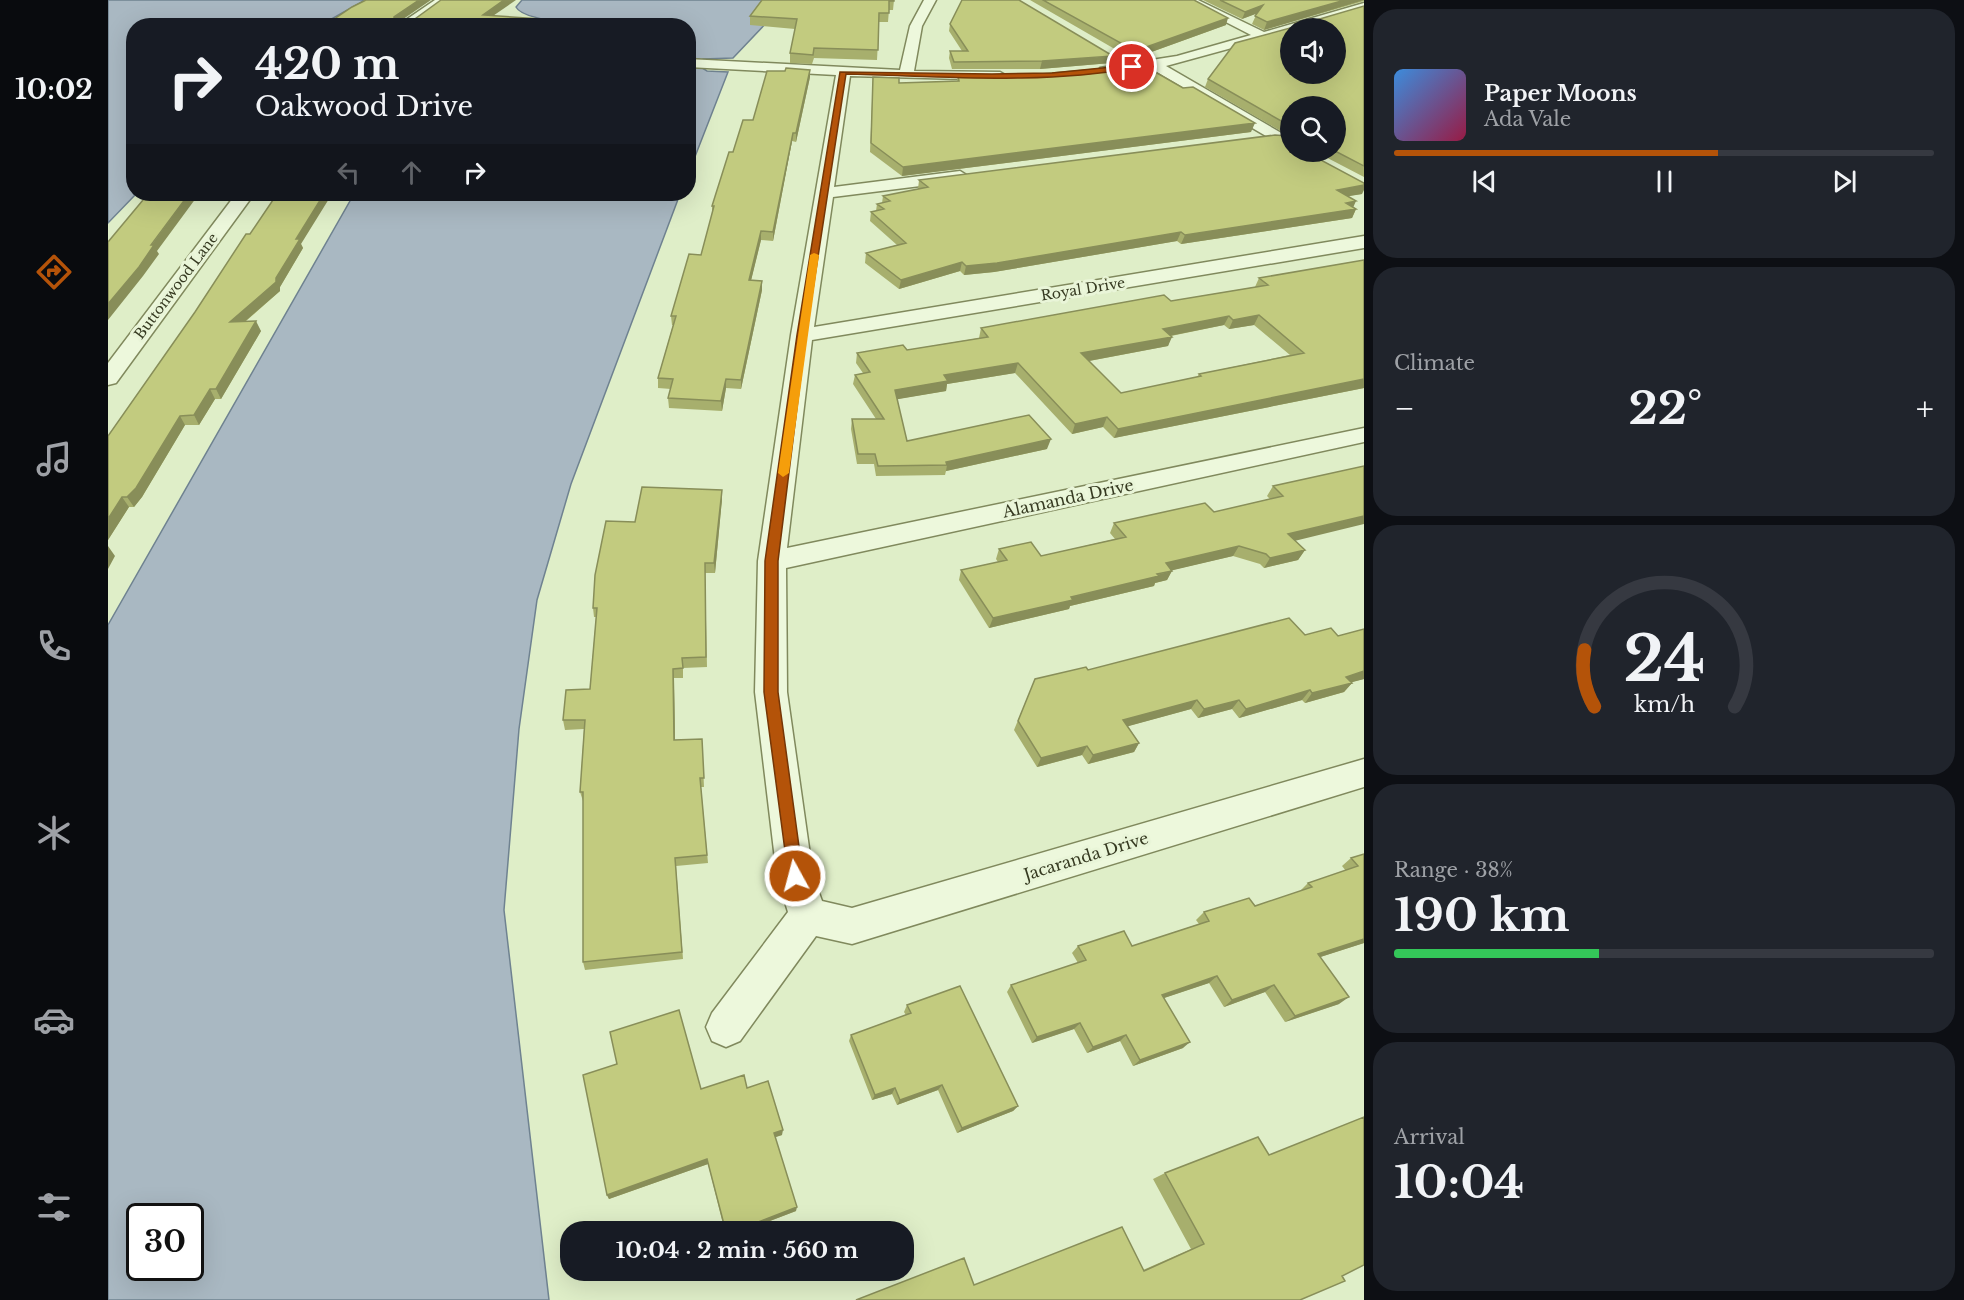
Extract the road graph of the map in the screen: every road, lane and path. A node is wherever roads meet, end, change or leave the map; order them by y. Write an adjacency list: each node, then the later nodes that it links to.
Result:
1 (443, 0): 5 (street)
2 (930, 0): 13 (street)
3 (1189, 0): 6 (street)
4 (1364, 7): 6 (street)
5 (415, 18)
6 (1263, 36): 9 (street)
7 (1113, 56): 10 (street)
8 (696, 64): 11 (street)
9 (1153, 64): 10 (street); 15 (street)
10 (1132, 67): 12 (street)
11 (843, 72): 13 (street); 19 (street)
12 (1092, 72)
13 (906, 75): 14 (street)
14 (1012, 76)
15 (1272, 136): 16 (street); 17 (street)
16 (1249, 139)
17 (1280, 140)
18 (978, 174): 19 (street)
19 (824, 193): 22 (street)
20 (240, 201): 23 (street, Buttonwood Lane)
21 (1364, 242): 22 (street, Royal Drive)
22 (801, 335): 25 (street)
23 (108, 378)
24 (1364, 435): 25 (street, Alamanda Drive)
25 (772, 561): 27 (street)
26 (1364, 773): 27 (street, Jacaranda Drive)
27 (808, 916): 28 (street)
28 (726, 1027)

